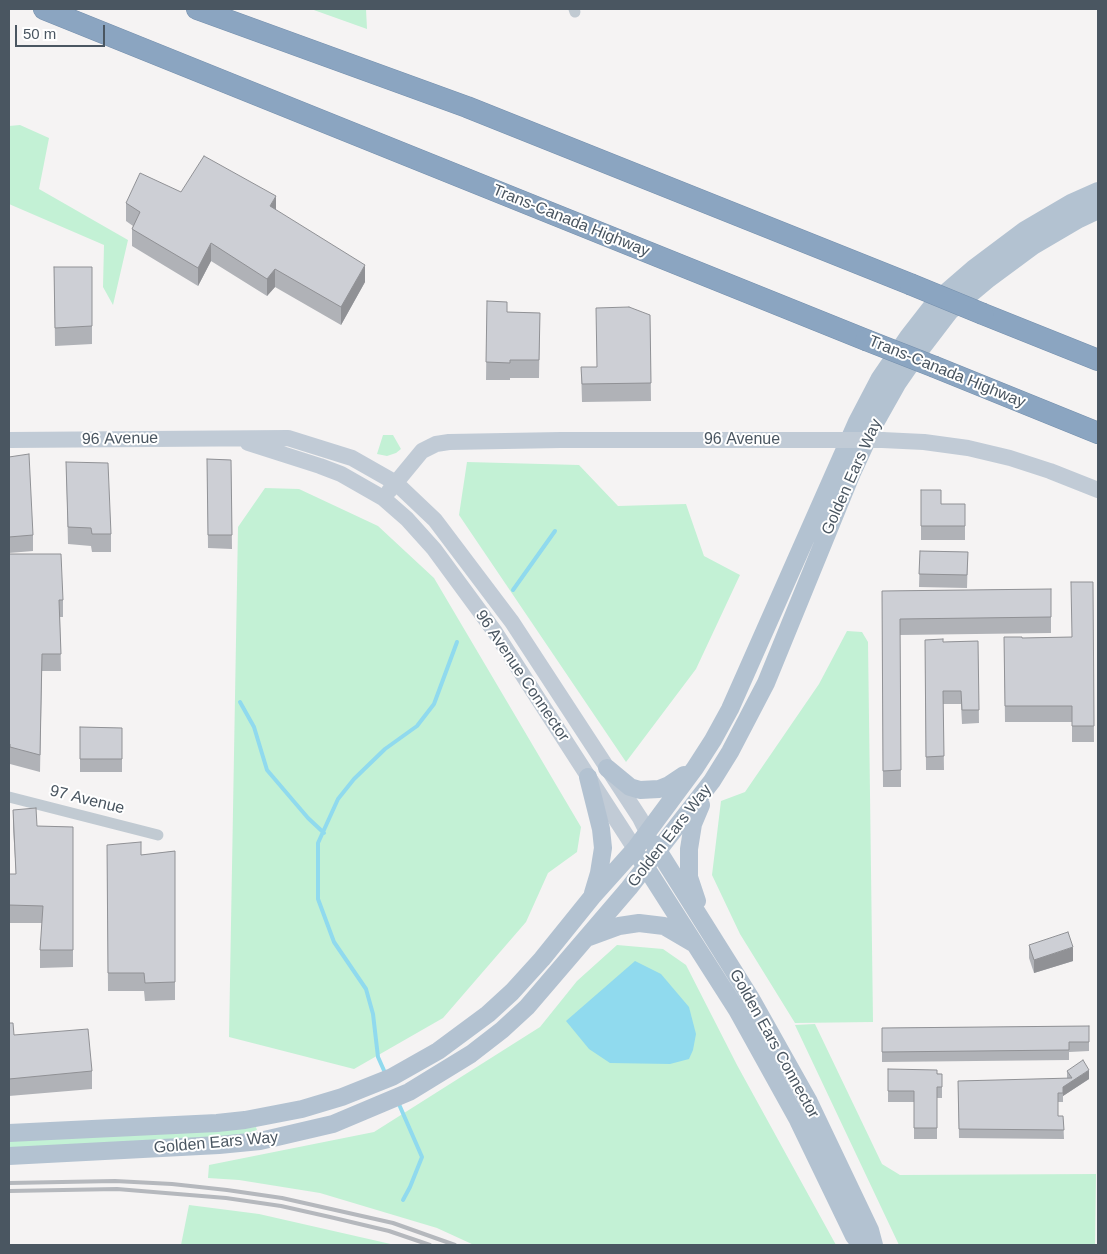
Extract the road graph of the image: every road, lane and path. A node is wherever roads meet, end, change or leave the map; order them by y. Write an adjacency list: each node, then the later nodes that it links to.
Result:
1 (44, 9): 6 (highway, Trans-Canada Highway, bridge)
2 (197, 9): 5 (highway, bridge)
3 (1098, 191): 13 (main road, Golden Ears Way)
4 (1098, 210): 15 (main road, Golden Ears Way)
5 (1098, 360)
6 (1098, 433)
7 (231, 438): 8 (main road, 96 Avenue); 9 (main road, 96 Avenue); 11 (main road, 96 Avenue)
8 (9, 440)
9 (396, 483): 10 (main road, 96 Avenue, bridge); 11 (main road, 96 Avenue); 12 (main road, 96 Avenue Connector)
10 (1098, 490)
11 (383, 498): 14 (main road, 96 Avenue Connector)
12 (607, 768): 13 (main road); 17 (main road, 96 Avenue Connector)
13 (695, 768): 17 (main road, Golden Ears Way)
14 (588, 777): 19 (main road, 96 Avenue Connector); 22 (main road)
15 (712, 781): 20 (main road, Golden Ears Way); 23 (main road)
16 (9, 797): 18 (street, 97 Avenue)
17 (647, 832): 19 (main road, Golden Ears Way); 20 (main road, 96 Avenue Connector)
18 (158, 835)
19 (634, 850): 21 (main road, 96 Avenue Connector); 22 (main road, Golden Ears Way)
20 (658, 852): 21 (main road, Golden Ears Way); 23 (main road, Golden Ears Connector)
21 (646, 867): 24 (main road, Golden Ears Way); 25 (main road, Golden Ears Connector)
22 (592, 897): 26 (main road, Golden Ears Way)
23 (707, 930): 29 (main road, Golden Ears Connector)
24 (588, 937): 25 (main road); 27 (main road, Golden Ears Way)
25 (696, 945): 28 (main road, Golden Ears Connector)
26 (9, 1133)
27 (9, 1156)
28 (861, 1245)
29 (874, 1245)

